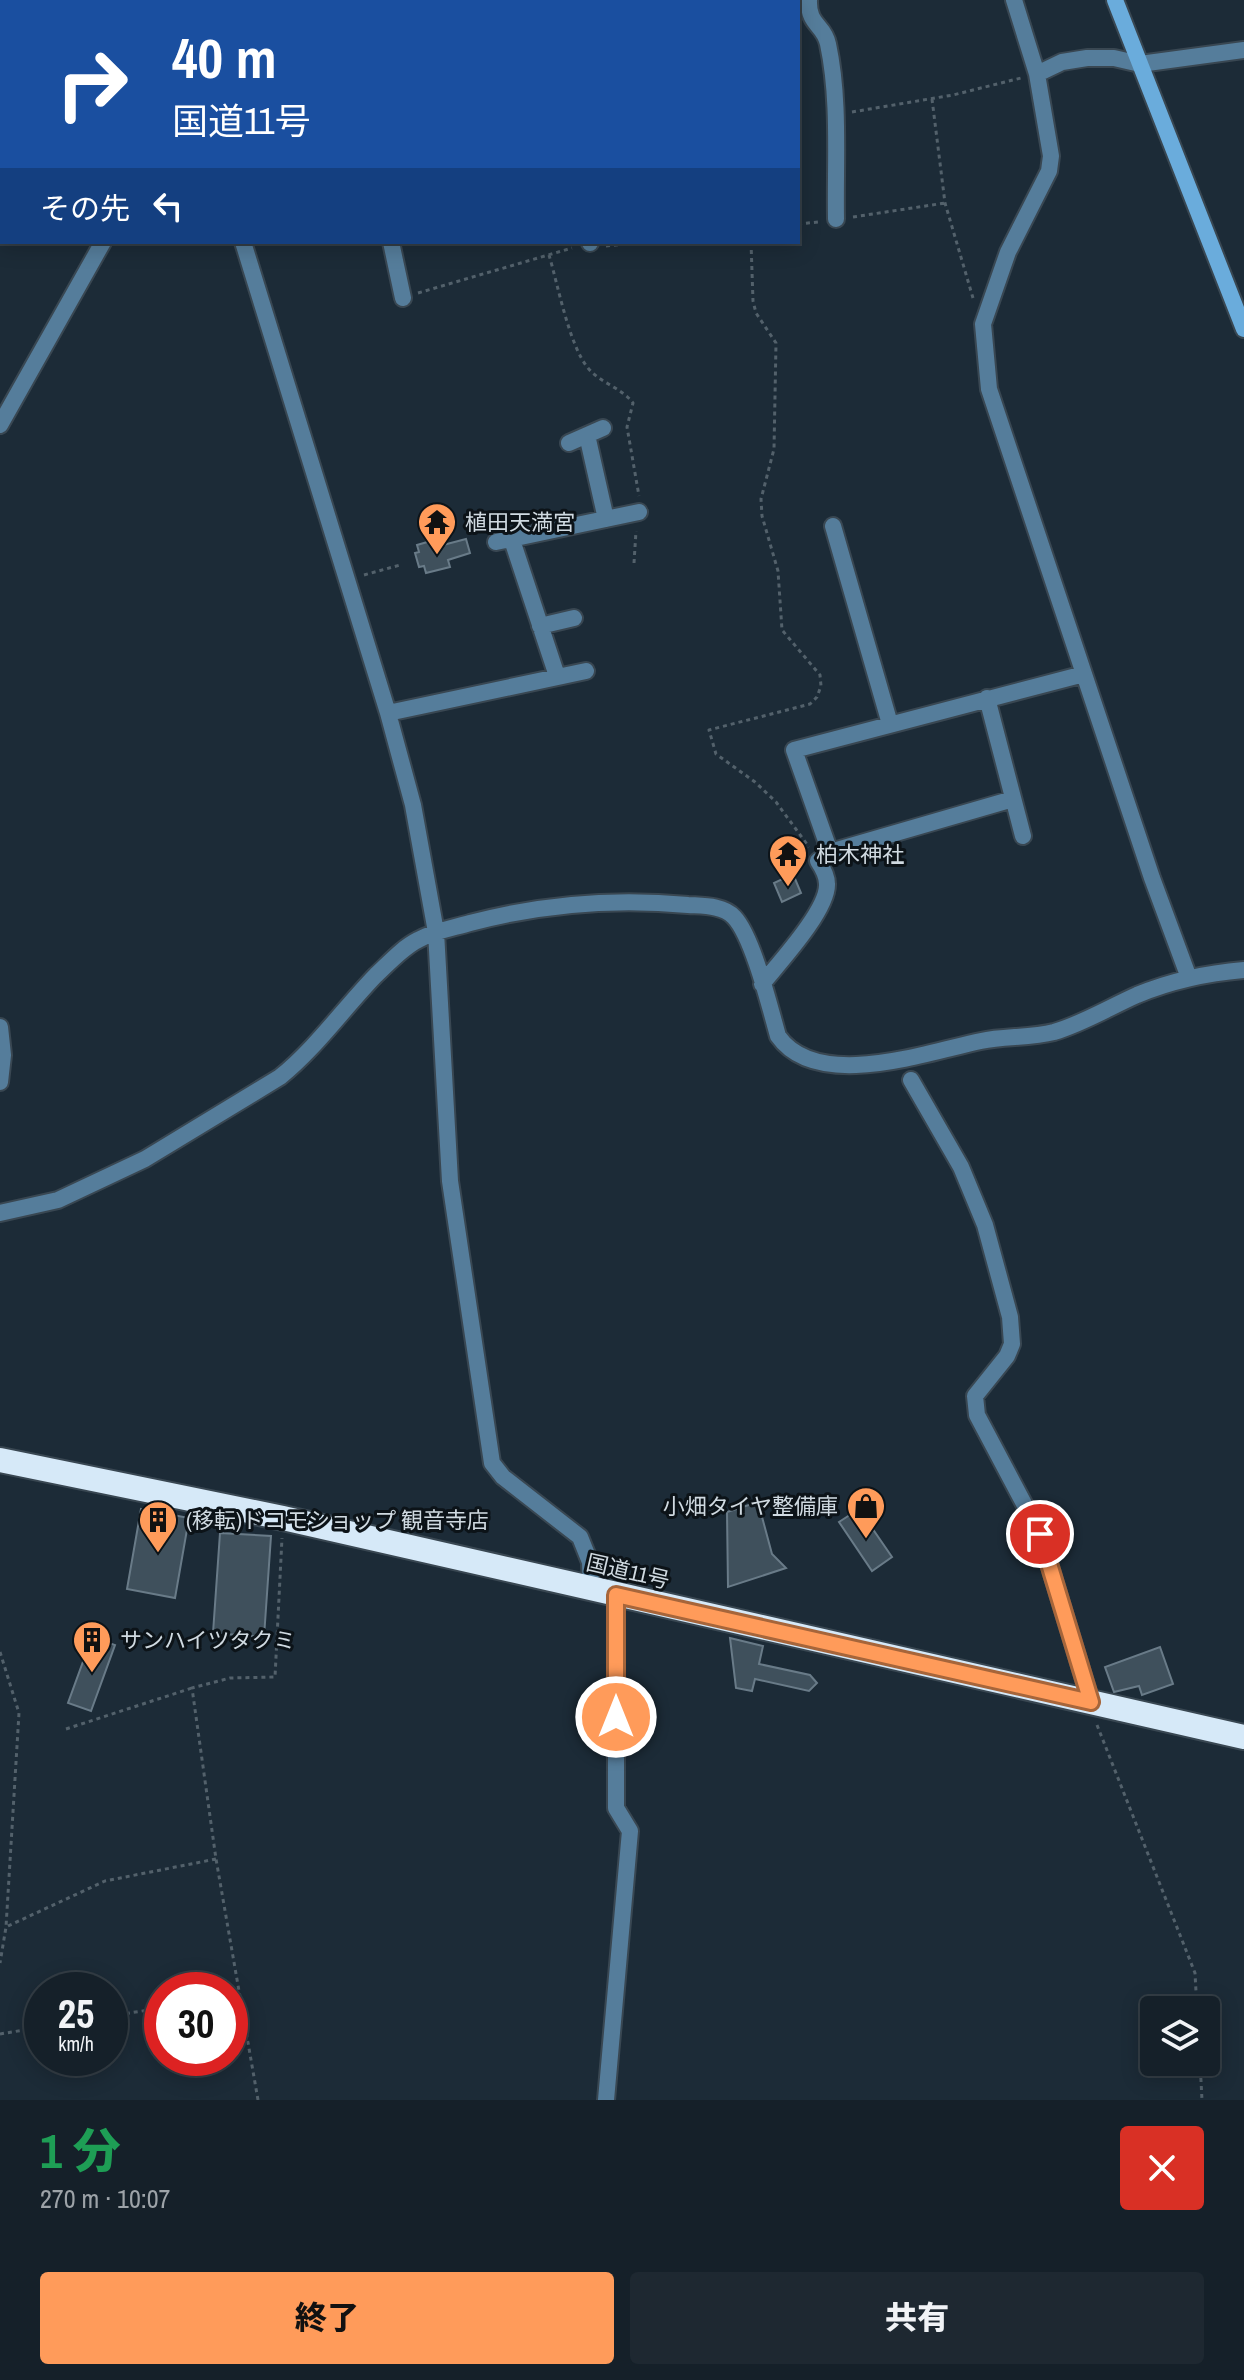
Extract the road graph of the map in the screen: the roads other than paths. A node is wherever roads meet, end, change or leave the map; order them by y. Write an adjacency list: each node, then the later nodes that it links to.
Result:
1 (809, 0): 7 (street)
2 (1014, 0): 6 (street)
3 (1115, 0): 5 (street)
4 (1244, 50): 5 (street)
5 (1140, 64): 6 (street); 12 (street)
6 (1037, 74): 23 (street)
7 (836, 219)
8 (102, 244): 13 (street)
9 (244, 244): 26 (street)
10 (391, 244): 11 (street)
11 (403, 298)
12 (1244, 329)
13 (0, 425)
14 (603, 428): 15 (street)
15 (587, 435): 16 (street); 18 (street)
16 (569, 443)
17 (639, 512): 18 (street)
18 (606, 519): 21 (street)
19 (833, 526): 27 (street)
20 (574, 618): 21 (street)
21 (540, 626): 24 (street)
22 (586, 671): 24 (street)
23 (1084, 674): 25 (street); 33 (street)
24 (557, 676): 26 (street)
25 (987, 698): 27 (street); 28 (street)
26 (388, 713): 31 (street)
27 (890, 724): 30 (street)
28 (1013, 799): 29 (street); 30 (street)
29 (1023, 836)
30 (824, 856): 34 (street)
31 (436, 932): 34 (street); 38 (street); 40 (street)
32 (1244, 970): 33 (street)
33 (1189, 978): 34 (street)
34 (762, 984)
35 (0, 1027): 37 (street)
36 (911, 1080): 42 (street)
37 (0, 1082)
38 (0, 1213)
39 (0, 1460): 40 (highway, 国道11号)
40 (591, 1589): 41 (highway, 国道11号)
41 (616, 1595): 42 (highway, 国道11号); 44 (street)
42 (1091, 1702): 43 (highway, 国道11号)
43 (1244, 1737)
44 (606, 2100)

